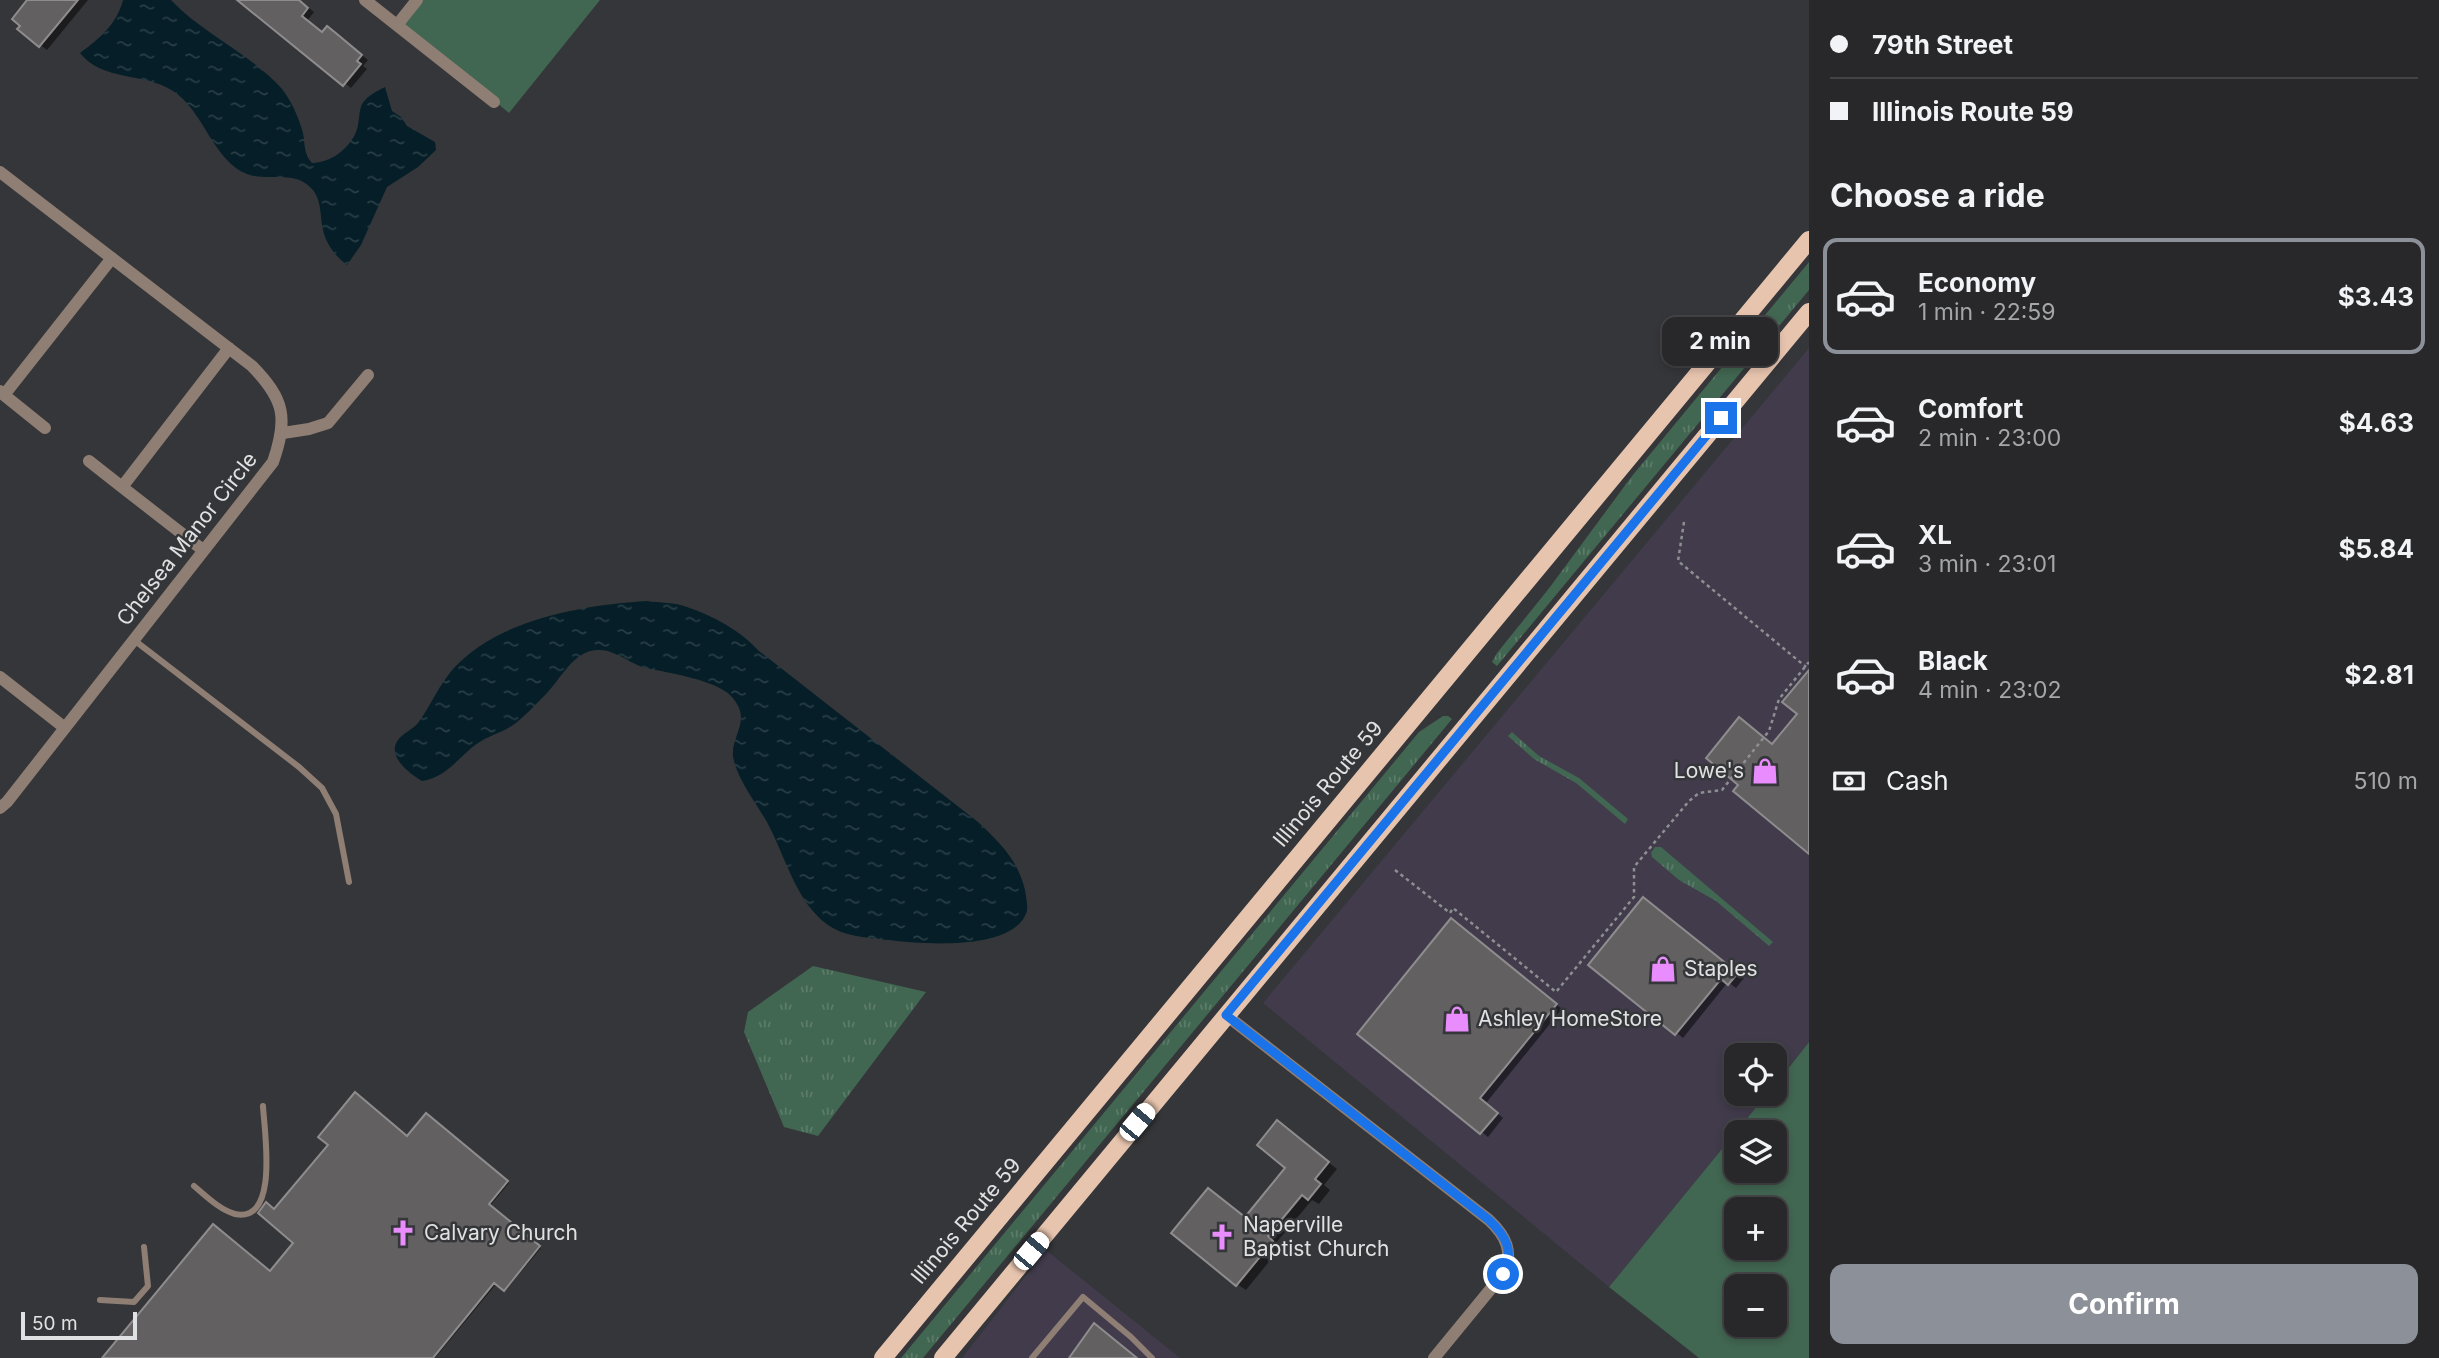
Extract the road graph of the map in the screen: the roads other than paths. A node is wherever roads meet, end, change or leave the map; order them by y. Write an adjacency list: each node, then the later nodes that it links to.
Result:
1 (365, 0): 3 (street)
2 (417, 0): 3 (street)
3 (397, 25): 4 (street)
4 (494, 102)
5 (0, 172): 7 (street)
6 (1809, 240): 27 (main road, Illinois Route 59)
7 (112, 258): 9 (street); 11 (street)
8 (1809, 312): 22 (main road)
9 (229, 348): 13 (street); 15 (street)
10 (368, 375): 13 (street)
11 (2, 393): 12 (street)
12 (45, 428)
13 (283, 433): 16 (street, Chelsea Manor Circle)
14 (89, 461): 15 (street)
15 (122, 486): 16 (street)
16 (203, 550): 17 (street, Chelsea Manor Circle)
17 (134, 639): 19 (street, Chelsea Manor Circle); 21 (lane)
18 (0, 677): 19 (street)
19 (65, 728): 20 (street, Chelsea Manor Circle)
20 (0, 808)
21 (349, 882)
22 (1226, 1015): 28 (main road); 31 (street)
23 (263, 1106): 24 (lane)
24 (194, 1186)
25 (144, 1247): 26 (lane)
26 (100, 1300)
27 (883, 1358)
28 (943, 1358)
29 (1032, 1358): 30 (lane)
30 (1152, 1358)
31 (1434, 1358)

